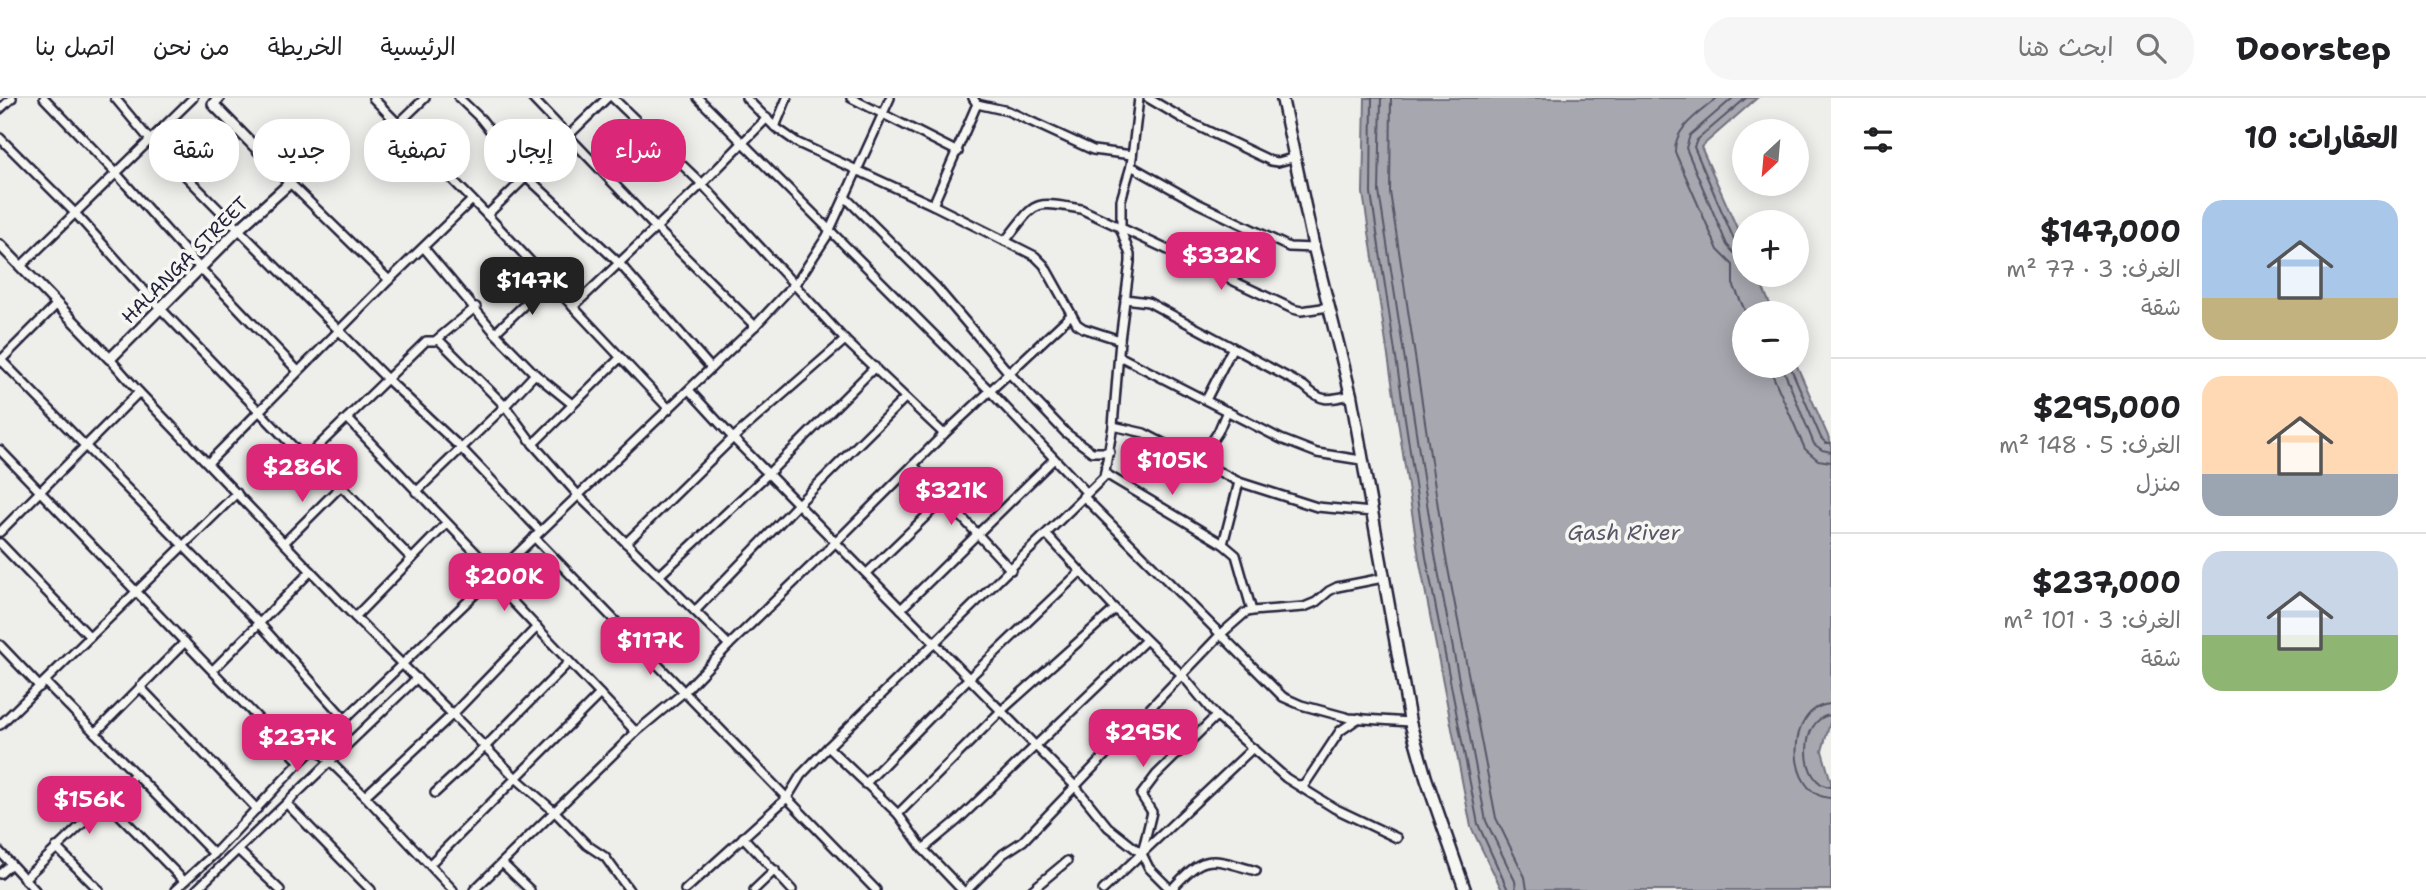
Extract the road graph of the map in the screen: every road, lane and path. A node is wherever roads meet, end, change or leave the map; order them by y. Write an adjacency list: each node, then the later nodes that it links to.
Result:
1 (12, 98): 21 (street)
2 (44, 98): 41 (street)
3 (115, 98): 32 (street)
4 (193, 98): 24 (street)
5 (373, 98): 25 (street)
6 (425, 98): 26 (street)
7 (459, 98): 28 (street)
8 (532, 98): 27 (street)
9 (607, 98): 29 (street)
10 (613, 98): 47 (street)
11 (698, 98): 34 (street)
12 (746, 98): 23 (street)
13 (787, 98): 30 (street)
14 (852, 98): 22 (street)
15 (890, 98): 22 (street)
16 (1139, 98): 37 (street)
17 (1147, 98): 38 (street)
18 (1282, 98): 38 (main road)
19 (213, 100): 46 (street)
20 (975, 101): 36 (street); 37 (street)
21 (0, 109)
22 (882, 113): 36 (street); 40 (street)
23 (767, 118): 30 (street); 34 (street)
24 (172, 119)
25 (395, 119)
26 (403, 119)
27 (552, 119)
28 (484, 124)
29 (577, 127)
30 (775, 127): 40 (street)
31 (0, 138): 51 (street)
32 (149, 139)
33 (149, 141): 41 (street)
34 (744, 143): 47 (street); 55 (street)
35 (577, 145): 53 (street)
36 (958, 152): 50 (street)
37 (1132, 155): 39 (street)
38 (1296, 157): 60 (main road)
39 (1131, 166): 56 (street); 60 (street)
40 (855, 171): 48 (street); 50 (street)
41 (116, 173): 51 (street); 63 (street)
42 (192, 182): 54 (street)
43 (455, 182): 49 (street)
44 (522, 182): 52 (street)
45 (532, 182): 61 (street)
46 (290, 183): 54 (street, HALANGA STREET); 64 (street)
47 (702, 184): 53 (street); 66 (street)
48 (845, 197): 55 (street); 88 (street)
49 (472, 200): 52 (street); 59 (street)
50 (933, 205): 57 (street)
51 (75, 214): 62 (street); 72 (street)
52 (487, 215): 65 (street)
53 (656, 228): 61 (street); 74 (street)
54 (239, 229): 63 (street, HALANGA STREET); 75 (street)
55 (830, 230): 66 (street); 92 (street)
56 (1121, 230): 57 (street); 67 (street); 71 (street)
57 (1005, 241): 73 (street)
58 (0, 245): 62 (street)
59 (424, 248): 64 (street); 69 (street)
60 (1314, 248): 71 (main road)
61 (620, 264): 70 (street); 86 (street)
62 (21, 267): 68 (street)
63 (200, 268): 72 (street, HALANGA STREET); 87 (street)
64 (389, 280): 75 (street)
65 (548, 281): 70 (street); 76 (street)
66 (794, 285): 74 (street); 78 (street)
67 (1125, 299): 79 (street); 80 (street)
68 (57, 304): 83 (street); 84 (street)
69 (476, 307): 76 (street); 77 (street)
70 (573, 307): 82 (street)
71 (1329, 307): 94 (main road)
72 (160, 308): 83 (street, HALANGA STREET); 100 (street)
73 (1071, 316): 79 (street); 88 (street)
74 (755, 326): 86 (street)
75 (339, 330): 87 (street); 90 (street)
76 (495, 333): 89 (street)
77 (438, 339): 90 (street); 98 (street)
78 (845, 340): 85 (street); 105 (street)
79 (1120, 340): 81 (street)
80 (1233, 346): 94 (street); 96 (street)
81 (1119, 356): 96 (street); 103 (street)
82 (620, 358): 97 (street); 99 (street)
83 (110, 359): 93 (street)
84 (0, 360): 107 (street)
85 (875, 367): 95 (street); 117 (street)
86 (711, 368): 91 (street)
87 (298, 371): 100 (street)
88 (1009, 373): 92 (street); 110 (street)
89 (535, 374): 97 (street); 98 (street)
90 (387, 379): 102 (street); 108 (street)
91 (689, 390): 99 (street); 105 (street)
92 (990, 391): 104 (street); 112 (street)
93 (139, 392): 107 (street); 115 (street)
94 (1351, 395): 113 (main road)
95 (905, 398): 104 (street); 127 (street)
96 (1206, 400): 101 (street)
97 (572, 404): 106 (street)
98 (505, 406): 106 (street); 108 (street)
99 (669, 409): 124 (street)
100 (259, 411): 111 (street); 115 (street)
101 (1227, 411): 113 (street); 114 (street)
102 (348, 418): 111 (street); 122 (street)
103 (1113, 426): 110 (street); 114 (street)
104 (944, 434): 116 (street)
105 (733, 438): 117 (street); 134 (street)
106 (533, 444): 124 (street)
107 (86, 447): 121 (street); 139 (street)
108 (461, 448): 122 (street); 132 (street)
109 (0, 450): 121 (street)
110 (1110, 452): 118 (street)
111 (305, 458): 120 (street)
112 (1054, 459): 125 (street); 131 (street)
113 (1361, 460): 128 (main road)
114 (1198, 462): 119 (street)
115 (208, 463): 123 (street)
116 (913, 465): 126 (street); 135 (street)
117 (769, 473): 127 (street); 145 (street)
118 (1106, 474): 125 (street); 138 (street)
119 (1239, 482): 128 (street); 138 (street)
120 (341, 486): 137 (street); 140 (street)
121 (41, 492): 130 (street); 148 (street)
122 (416, 492): 129 (street)
123 (237, 493): 137 (street); 139 (street)
124 (578, 495): 132 (street); 134 (street)
125 (1085, 495): 133 (street); 156 (street)
126 (944, 499): 131 (street); 144 (street)
127 (799, 503): 135 (street); 151 (street)
128 (1372, 512): 147 (main road)
129 (446, 524): 140 (street); 146 (street)
130 (0, 532)
131 (977, 533): 142 (street); 149 (street)
132 (537, 534): 146 (street); 171 (street)
133 (1046, 534): 142 (street); 143 (street)
134 (626, 542): 145 (street)
135 (836, 542): 144 (street); 162 (street)
136 (0, 543): 157 (street)
137 (284, 543): 141 (street)
138 (1223, 544): 152 (street)
139 (183, 546): 148 (street); 154 (street)
140 (412, 559): 153 (street)
141 (312, 570): 153 (street); 154 (street)
142 (1011, 570): 160 (street)
143 (1080, 572): 150 (street); 168 (street)
144 (867, 573): 149 (street)
145 (660, 575): 151 (street)
146 (495, 578): 155 (street); 164 (street)
147 (1383, 578): 152 (street); 178 (main road)
148 (137, 591): 157 (street); 159 (street)
149 (901, 608): 160 (street)
150 (1115, 610): 158 (street); 173 (street)
151 (695, 611): 162 (street)
152 (1252, 611): 156 (street)
153 (355, 617): 164 (street)
154 (259, 622): 165 (street); 177 (street)
155 (537, 627): 163 (street); 174 (street)
156 (1221, 634): 166 (street); 176 (street)
157 (90, 637): 169 (street)
158 (1145, 641): 166 (street); 184 (street)
159 (185, 642): 165 (street); 170 (street)
160 (934, 643): 168 (street); 183 (street)
161 (0, 645): 169 (street)
162 (729, 645): 171 (street)
163 (569, 662): 172 (street); 182 (street)
164 (402, 664): 167 (street); 177 (street)
165 (213, 670): 188 (street)
166 (1182, 676): 175 (street); 193 (street)
167 (417, 678): 174 (street); 187 (street)
168 (970, 678): 173 (street); 191 (street)
169 (42, 685): 179 (street); 181 (street)
170 (140, 687): 181 (street); 199 (street)
171 (684, 692): 180 (street); 196 (street)
172 (600, 694): 180 (street); 190 (street)
173 (1001, 711): 184 (street); 201 (street)
174 (454, 713): 182 (street); 195 (street)
175 (1216, 716): 186 (street); 209 (street)
176 (1359, 717): 178 (street); 192 (street)
177 (345, 719): 185 (street)
178 (1410, 722): 237 (main road)
179 (0, 725)
180 (636, 732): 200 (street)
181 (95, 733): 189 (street)
182 (485, 747): 190 (street); 194 (street)
183 (828, 747): 191 (street); 196 (street)
184 (1035, 747): 193 (street); 205 (street)
185 (316, 748): 187 (street); 188 (street)
186 (1253, 748): 192 (street); 209 (street)
187 (331, 761): 195 (street); 198 (street)
188 (300, 762): 199 (street)
189 (135, 774): 197 (street); 208 (street)
190 (517, 779): 200 (street); 213 (street)
191 (865, 784): 201 (street)
192 (1299, 785): 203 (street)
193 (1075, 786): 209 (street); 233 (street)
194 (435, 793)
195 (365, 796): 213 (street)
196 (787, 798): 202 (street); 232 (street)
197 (106, 801): 204 (street); 218 (street)
198 (287, 804): 206 (street); 224 (street)
199 (257, 809): 208 (street)
200 (555, 812): 212 (street); 228 (street)
201 (898, 814): 205 (street)
202 (743, 837): 214 (street); 229 (street)
203 (1397, 838)
204 (56, 848): 217 (street); 220 (street)
205 (923, 849): 233 (street)
206 (238, 850): 222 (street); 223 (street)
207 (0, 852): 211 (street)
208 (214, 854): 218 (street)
209 (1142, 854): 235 (street); 236 (street)
210 (1067, 861): 234 (street)
211 (11, 863): 216 (street); 217 (street)
212 (502, 863): 226 (street); 227 (street)
213 (430, 864): 225 (street)
214 (775, 870): 230 (street); 231 (street)
215 (1256, 871): 236 (street)
216 (0, 874)
217 (24, 879): 219 (street)
218 (184, 881): 221 (street)
219 (35, 890)
220 (99, 890)
221 (175, 890)
222 (196, 890)
223 (280, 890)
224 (371, 890)
225 (453, 890)
226 (474, 890)
227 (530, 890)
228 (629, 890)
229 (685, 890)
230 (754, 890)
231 (792, 890)
232 (876, 890)
233 (965, 890)
234 (1032, 890)
235 (1103, 890)
236 (1171, 890)
237 (1465, 890)

